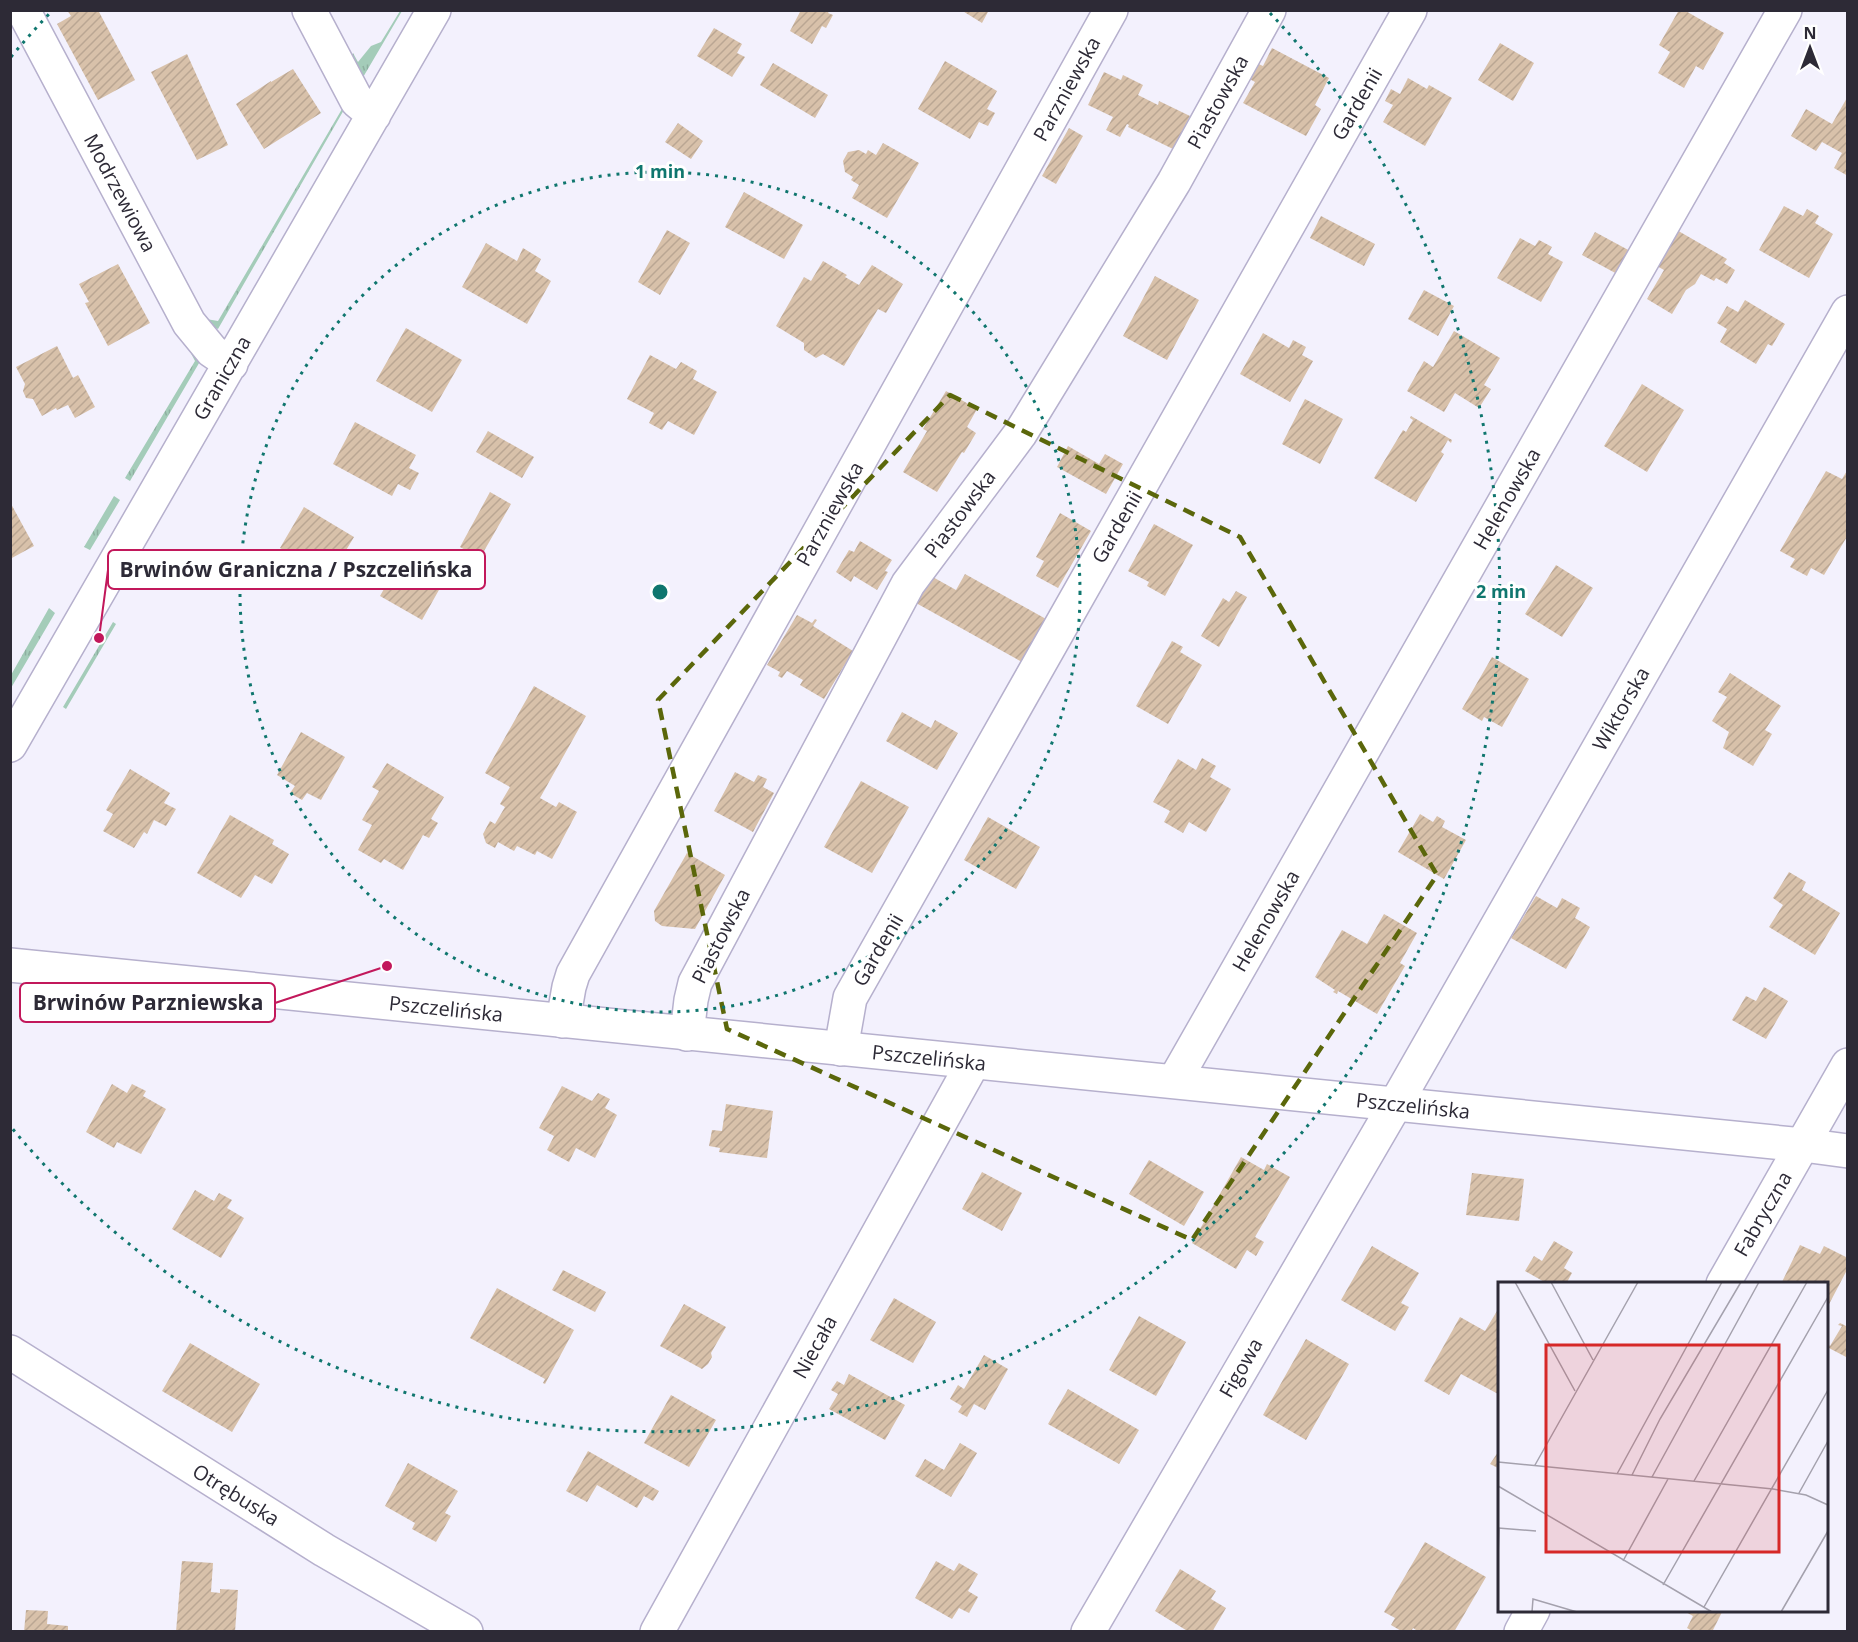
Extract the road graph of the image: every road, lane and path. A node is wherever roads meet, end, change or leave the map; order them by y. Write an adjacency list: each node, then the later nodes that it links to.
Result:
1 (23, 10): 10 (street, Modrzewiowa)
2 (309, 10): 8 (street)
3 (434, 10): 8 (street, Graniczna)
4 (1111, 10): 13 (street, Parzniewska)
5 (1269, 10): 14 (street, Piastowska)
6 (1410, 10): 15 (street, Gardenii)
7 (1785, 10): 18 (street, Helenowska)
8 (374, 115): 10 (street, Graniczna)
9 (1848, 312): 19 (street, Wiktorska)
10 (231, 364): 11 (street, Graniczna)
11 (10, 745)
12 (10, 965): 13 (street, Pszczelińska)
13 (563, 1021): 14 (street, Pszczelińska)
14 (687, 1034): 15 (street, Pszczelińska)
15 (841, 1049): 16 (street, Pszczelińska)
16 (973, 1063): 18 (street, Pszczelińska); 26 (street, Niecała)
17 (1848, 1065): 20 (street, Fabryczna)
18 (1175, 1080): 19 (street, Pszczelińska)
19 (1395, 1105): 20 (street, Pszczelińska); 27 (street, Figowa)
20 (1803, 1145): 21 (street, Pszczelińska); 22 (street, Fabryczna)
21 (1848, 1151)
22 (1724, 1282)
23 (10, 1352): 25 (street, Otrębuska)
24 (1532, 1612): 28 (street)
25 (466, 1632)
26 (657, 1632)
27 (1088, 1632)
28 (1521, 1632)

